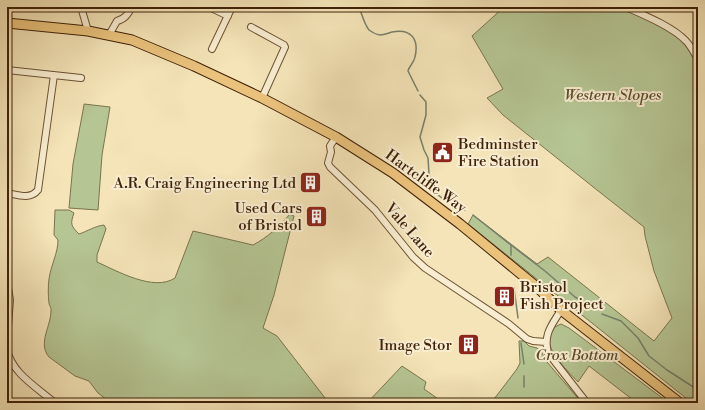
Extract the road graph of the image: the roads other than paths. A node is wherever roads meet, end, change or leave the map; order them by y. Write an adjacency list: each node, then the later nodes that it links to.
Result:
1 (81, 7): 10 (street)
2 (132, 7): 8 (street)
3 (209, 7): 6 (street)
4 (232, 7): 6 (street)
5 (626, 7): 14 (street)
6 (228, 16): 13 (street)
7 (7, 23): 10 (highway, Hartcliffe Way)
8 (115, 24): 11 (street); 12 (street)
9 (251, 27): 18 (street)
10 (88, 31): 11 (highway, Hartcliffe Way)
11 (108, 35): 12 (highway, Hartcliffe Way)
12 (120, 37): 18 (highway, Hartcliffe Way)
13 (212, 49)
14 (698, 59)
15 (7, 70): 16 (street)
16 (54, 75): 17 (street); 20 (street)
17 (81, 78)
18 (262, 98): 19 (highway, Hartcliffe Way)
19 (336, 137): 22 (highway, Hartcliffe Way); 24 (street, Vale Lane)
20 (7, 193)
21 (7, 282): 23 (street)
22 (561, 310): 24 (street); 28 (highway, Hartcliffe Way)
23 (7, 338)
24 (546, 342): 27 (street)
25 (7, 349): 26 (street)
26 (55, 403)
27 (587, 403)
28 (680, 403)

